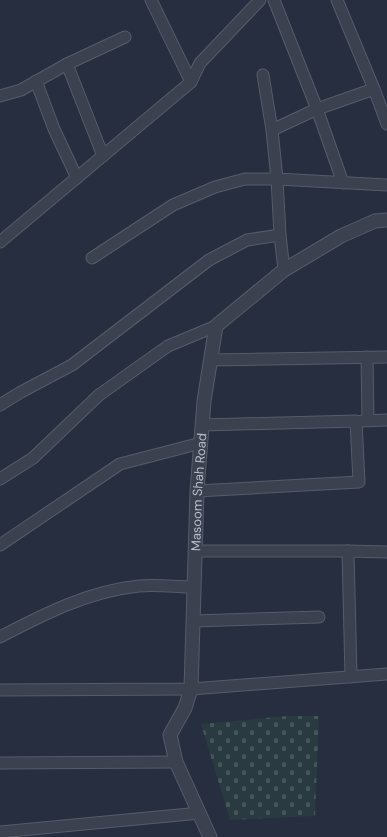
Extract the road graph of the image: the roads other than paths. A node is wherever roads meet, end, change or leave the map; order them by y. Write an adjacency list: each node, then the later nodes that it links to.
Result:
1 (152, 0): 9 (street)
2 (260, 0): 9 (street)
3 (274, 0): 12 (street)
4 (337, 0): 10 (street)
5 (124, 37): 6 (street)
6 (67, 64): 8 (street); 15 (street)
7 (264, 75): 14 (street)
8 (36, 82): 11 (street); 16 (street)
9 (191, 82): 15 (street)
10 (374, 89): 12 (street); 13 (street)
11 (0, 96)
12 (317, 109): 14 (street); 18 (street)
13 (387, 124)
14 (272, 130): 17 (street)
15 (103, 156): 16 (street)
16 (77, 178): 22 (street)
17 (277, 179): 18 (street); 21 (street); 23 (street)
18 (343, 183): 19 (street)
19 (387, 185)
20 (381, 221): 24 (street)
21 (280, 235): 24 (street); 29 (street)
22 (0, 242)
23 (92, 258)
24 (284, 270): 25 (street)
25 (216, 326): 28 (street, Masoom Shah Road); 35 (street)
26 (367, 357): 27 (street); 28 (street); 30 (street)
27 (387, 357)
28 (211, 360): 33 (street, Masoom Shah Road)
29 (0, 405)
30 (368, 420): 31 (street); 32 (street)
31 (387, 420)
32 (356, 421): 33 (street); 36 (street)
33 (202, 425): 34 (street, Masoom Shah Road)
34 (201, 443): 36 (street, Masoom Shah Road); 37 (street)
35 (0, 479)
36 (197, 490): 39 (street, Masoom Shah Road)
37 (0, 545)
38 (348, 551): 39 (street); 40 (street); 46 (street)
39 (195, 552): 41 (street, Masoom Shah Road)
40 (387, 552)
41 (194, 587): 43 (street, Masoom Shah Road); 44 (street)
42 (319, 617): 43 (street)
43 (193, 621): 47 (street, Masoom Shah Road)
44 (0, 637)
45 (387, 674): 46 (street)
46 (351, 677): 47 (street)
47 (192, 689): 48 (street); 49 (street, Masoom Shah Road)
48 (0, 690)
49 (176, 762): 50 (street); 51 (street, Masoom Shah Road)
50 (0, 763)
51 (200, 813): 52 (street); 53 (street, Masoom Shah Road)
52 (0, 832)
53 (210, 837)

